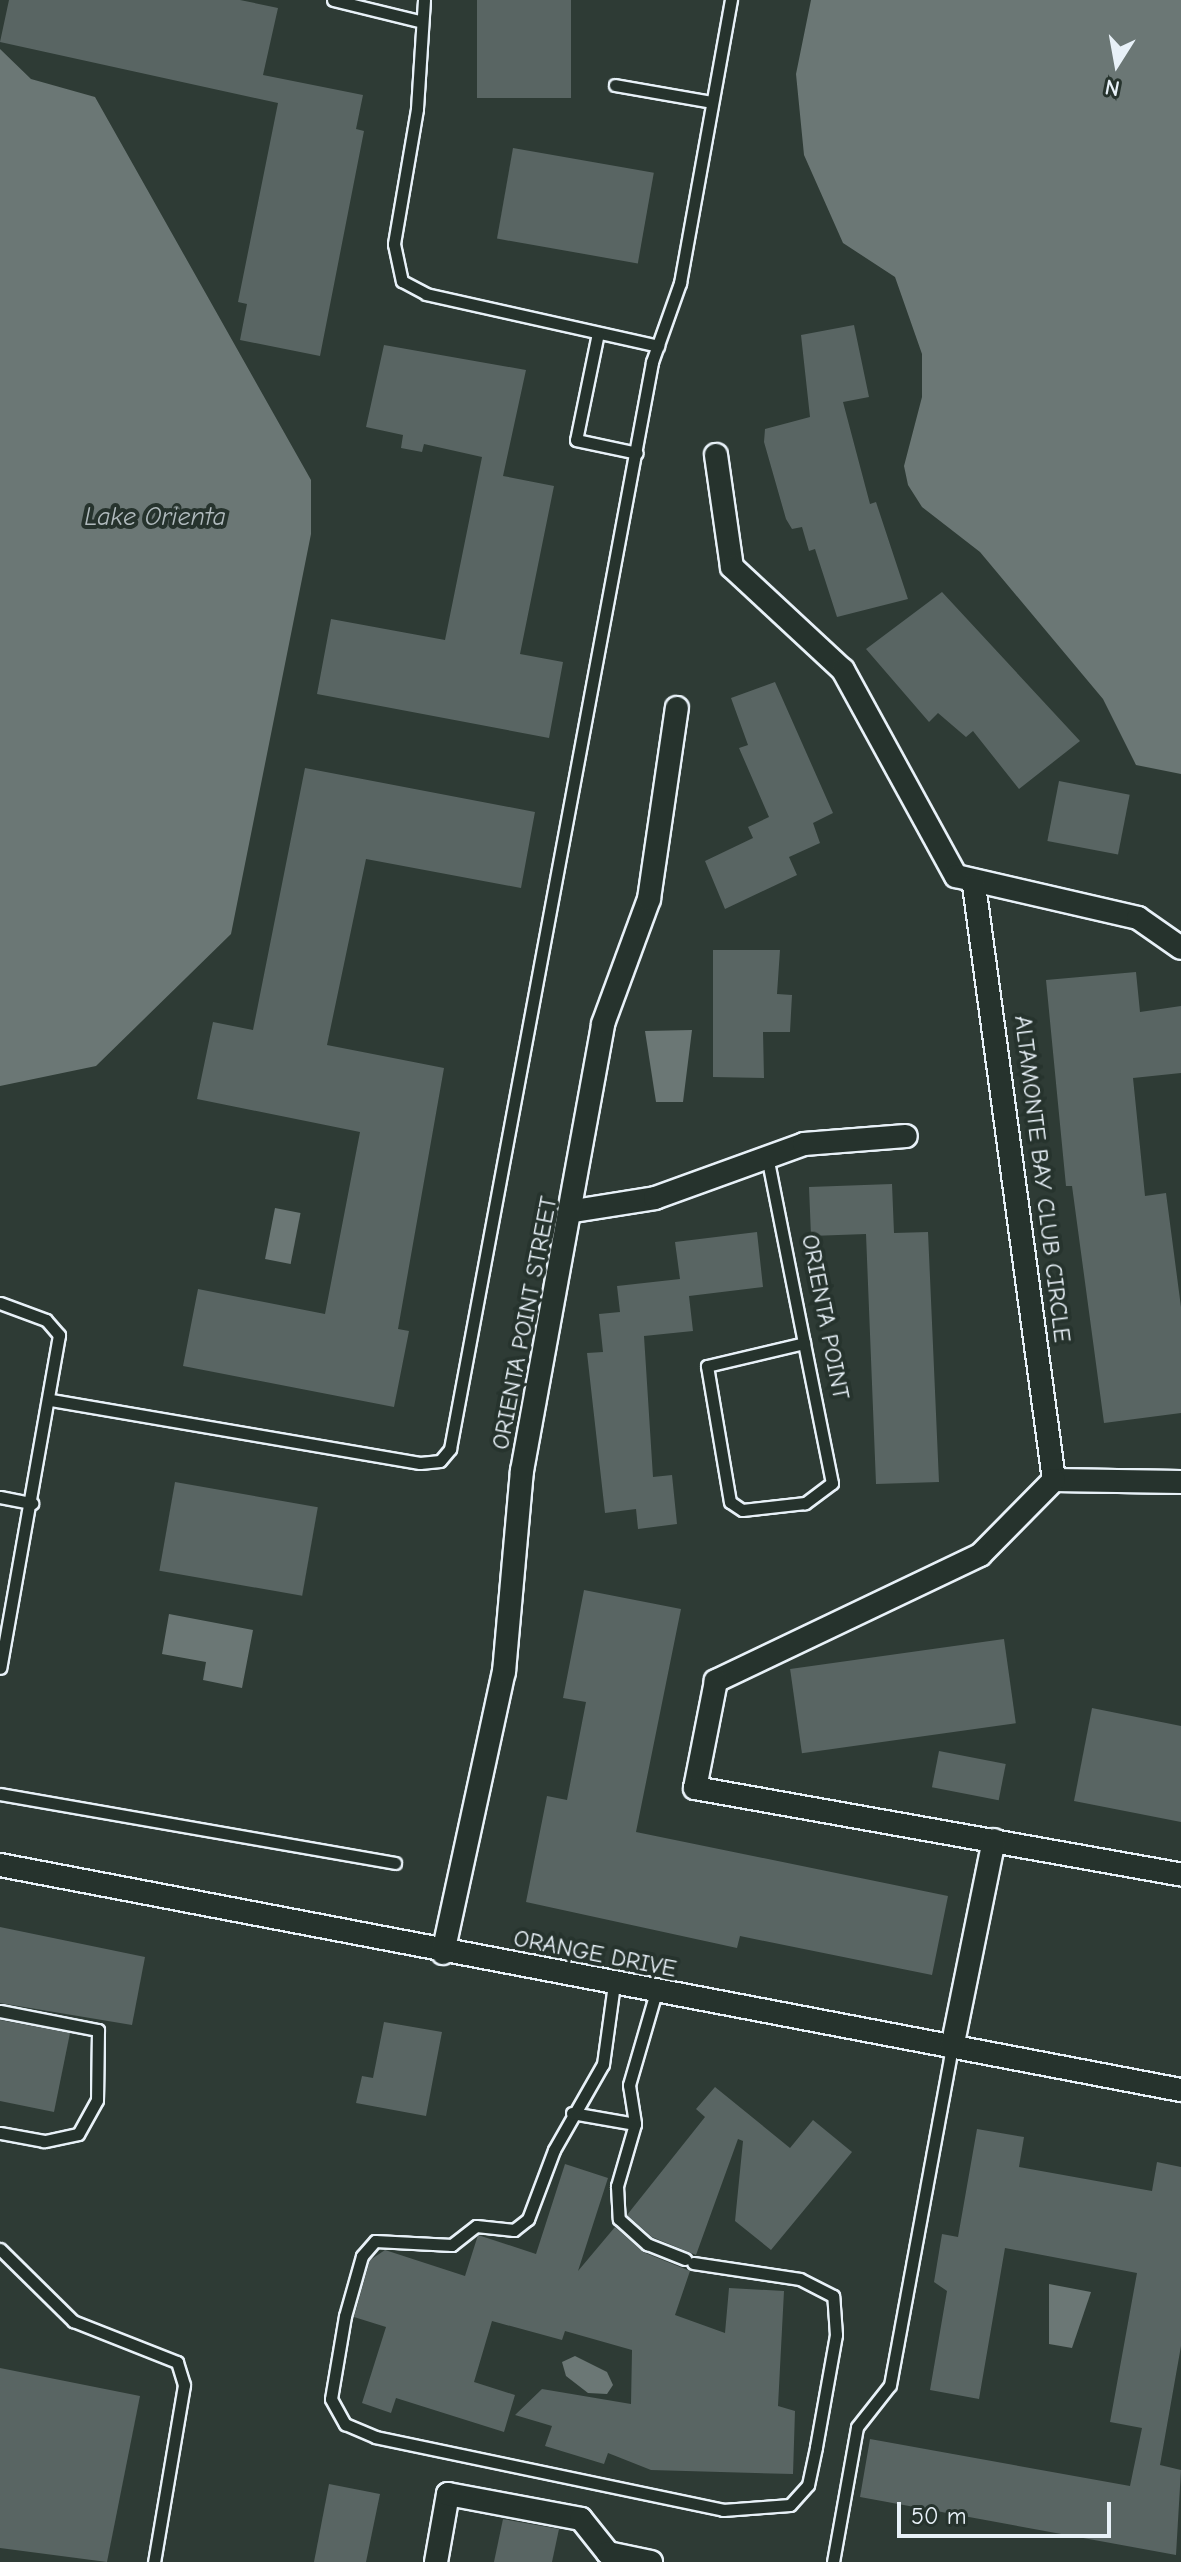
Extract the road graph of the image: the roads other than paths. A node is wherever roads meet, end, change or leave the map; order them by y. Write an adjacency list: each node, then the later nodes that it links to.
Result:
1 (333, 0): 4 (lane)
2 (424, 0): 4 (lane)
3 (731, 0): 6 (lane)
4 (419, 21): 7 (lane)
5 (615, 85): 6 (lane)
6 (712, 102): 8 (lane)
7 (598, 333): 8 (lane); 9 (lane)
8 (658, 346): 9 (lane)
9 (637, 453): 19 (lane)
10 (716, 455): 12 (street)
11 (677, 708): 16 (street, ORIENTA POINT STREET)
12 (974, 885): 13 (street); 20 (street, ALTAMONTE BAY CLUB CIRCLE)
13 (1181, 948)
14 (906, 1136): 15 (street)
15 (768, 1161): 16 (street); 18 (lane, ORIENTA POINT)
16 (574, 1211): 30 (street, ORIENTA POINT STREET)
17 (0, 1303): 19 (lane)
18 (804, 1343): 18 (lane, ORIENTA POINT)
19 (51, 1400): 23 (lane)
20 (1054, 1480): 21 (street); 26 (street)
21 (1181, 1482)
22 (0, 1497): 23 (lane)
23 (32, 1503): 24 (lane)
24 (0, 1668)
25 (0, 1794): 27 (lane)
26 (994, 1840): 29 (street); 34 (street)
27 (395, 1863)
28 (0, 1865): 30 (street, ORANGE DRIVE)
29 (1181, 1875)
30 (443, 1953): 31 (street, ORANGE DRIVE)
31 (614, 1984): 32 (street, ORANGE DRIVE); 36 (lane)
32 (656, 1992): 34 (street, ORANGE DRIVE); 37 (lane)
33 (0, 2011): 38 (lane)
34 (952, 2048): 35 (street, ORANGE DRIVE); 43 (lane)
35 (1181, 2090)
36 (572, 2113): 37 (lane); 37 (lane)
37 (635, 2124)
38 (0, 2133)
39 (0, 2249): 40 (lane)
40 (154, 2562)
41 (436, 2562): 42 (street)
42 (651, 2562)
43 (833, 2562)

